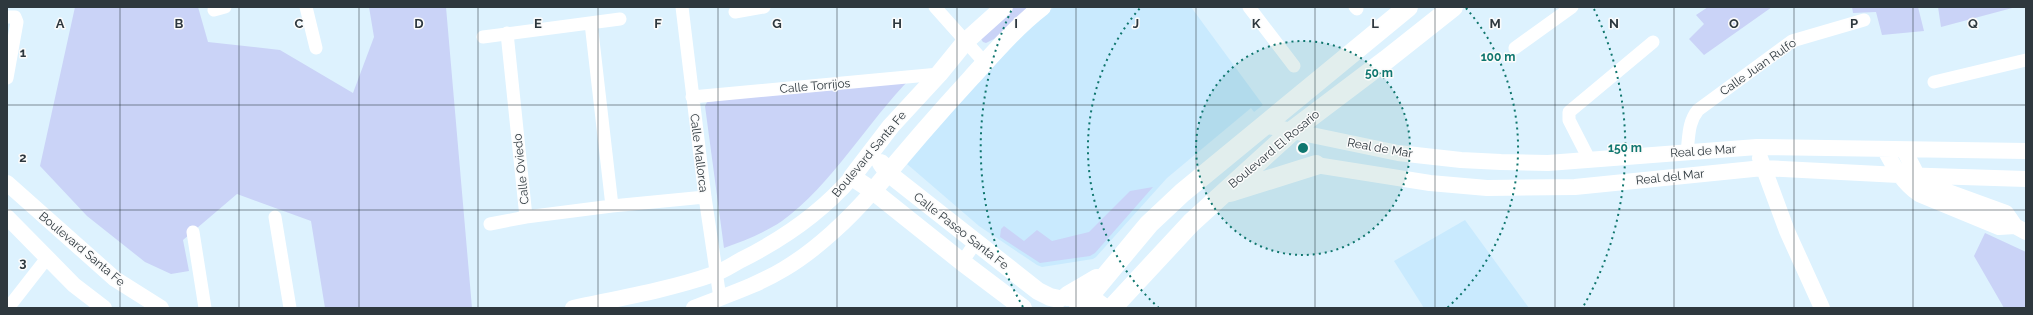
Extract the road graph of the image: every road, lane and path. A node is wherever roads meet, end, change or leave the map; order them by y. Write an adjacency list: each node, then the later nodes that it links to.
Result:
1 (306, 7): 20 (street)
2 (682, 7): 28 (street, Calle Mallorca)
3 (764, 7): 11 (street)
4 (935, 7): 18 (street)
5 (1004, 7): 18 (main road, Boulevard Santa Fe)
6 (1042, 7): 23 (main road)
7 (1249, 7): 24 (street)
8 (1408, 7): 29 (main road, Boulevard El Rosario)
9 (1452, 7): 30 (main road, Boulevard El Rosario)
10 (1572, 7): 21 (street)
11 (735, 12)
12 (7, 17): 26 (street)
13 (620, 19): 15 (street)
14 (1864, 20): 36 (street, Calle Juan Rulfo)
15 (591, 23): 16 (street); 49 (street)
16 (507, 33): 17 (street); 52 (street, Calle Oviedo)
17 (483, 37)
18 (965, 42): 23 (street); 25 (main road, Boulevard Santa Fe)
19 (1653, 42): 37 (street)
20 (316, 48)
21 (1516, 48)
22 (2026, 60): 27 (street)
23 (985, 63): 40 (main road)
24 (1294, 66)
25 (939, 74): 28 (street, Calle Torrijos); 34 (main road, Boulevard Santa Fe)
26 (7, 78)
27 (1934, 82)
28 (692, 96): 47 (street, Calle Mallorca)
29 (1263, 125): 30 (street, Real de Mar); 62 (main road, Boulevard El Rosario)
30 (1292, 131): 37 (street, Real de Mar); 48 (main road, Boulevard El Rosario)
31 (1757, 147): 32 (street, Real de Mar); 36 (street, Real de Mar); 39 (street)
32 (1886, 150): 33 (street, Real de Mar); 41 (street)
33 (1904, 150): 35 (street, Real de Mar); 42 (street)
34 (873, 151): 40 (main road, Calle Paseo Santa Fe); 43 (main road, Boulevard Santa Fe)
35 (2026, 151)
36 (1687, 152): 37 (street, Real de Mar)
37 (1589, 159)
38 (1316, 165): 39 (street, Real del Mar); 48 (main road)
39 (1763, 168): 41 (street, Real del Mar); 73 (street)
40 (888, 173): 46 (main road); 56 (main road, Calle Paseo Santa Fe)
41 (1898, 175): 42 (street, Real del Mar); 54 (street)
42 (1917, 175): 44 (street, Real del Mar); 54 (street)
43 (852, 177): 46 (main road, Calle Paseo Santa Fe); 59 (street, Boulevard Santa Fe)
44 (2026, 179)
45 (7, 183): 65 (street, Boulevard Santa Fe)
46 (873, 191): 58 (main road, Calle Paseo Santa Fe); 60 (street)
47 (705, 197): 49 (street, Calle Oviedo); 59 (street, Calle Mallorca)
48 (1218, 197): 61 (main road, Boulevard El Rosario)
49 (612, 206): 52 (street, Calle Oviedo)
50 (7, 217): 57 (street)
51 (275, 217): 67 (street)
52 (526, 217): 53 (street)
53 (490, 224)
54 (2020, 229)
55 (193, 232): 66 (street)
56 (976, 242): 58 (street); 62 (main road, Calle Paseo Santa Fe)
57 (47, 258): 63 (street); 64 (street)
58 (962, 262): 70 (main road, Calle Paseo Santa Fe)
59 (716, 273): 60 (street, Calle Mallorca); 68 (street, Boulevard Santa Fe)
60 (720, 298): 69 (street)
61 (1123, 300): 72 (main road, Boulevard El Rosario)
62 (1068, 302): 71 (main road, Calle Paseo Santa Fe)
63 (8, 308)
64 (104, 308)
65 (161, 308)
66 (205, 308)
67 (290, 308)
68 (573, 308)
69 (694, 308)
70 (1023, 308)
71 (1105, 308)
72 (1112, 308)
73 (1822, 308)

